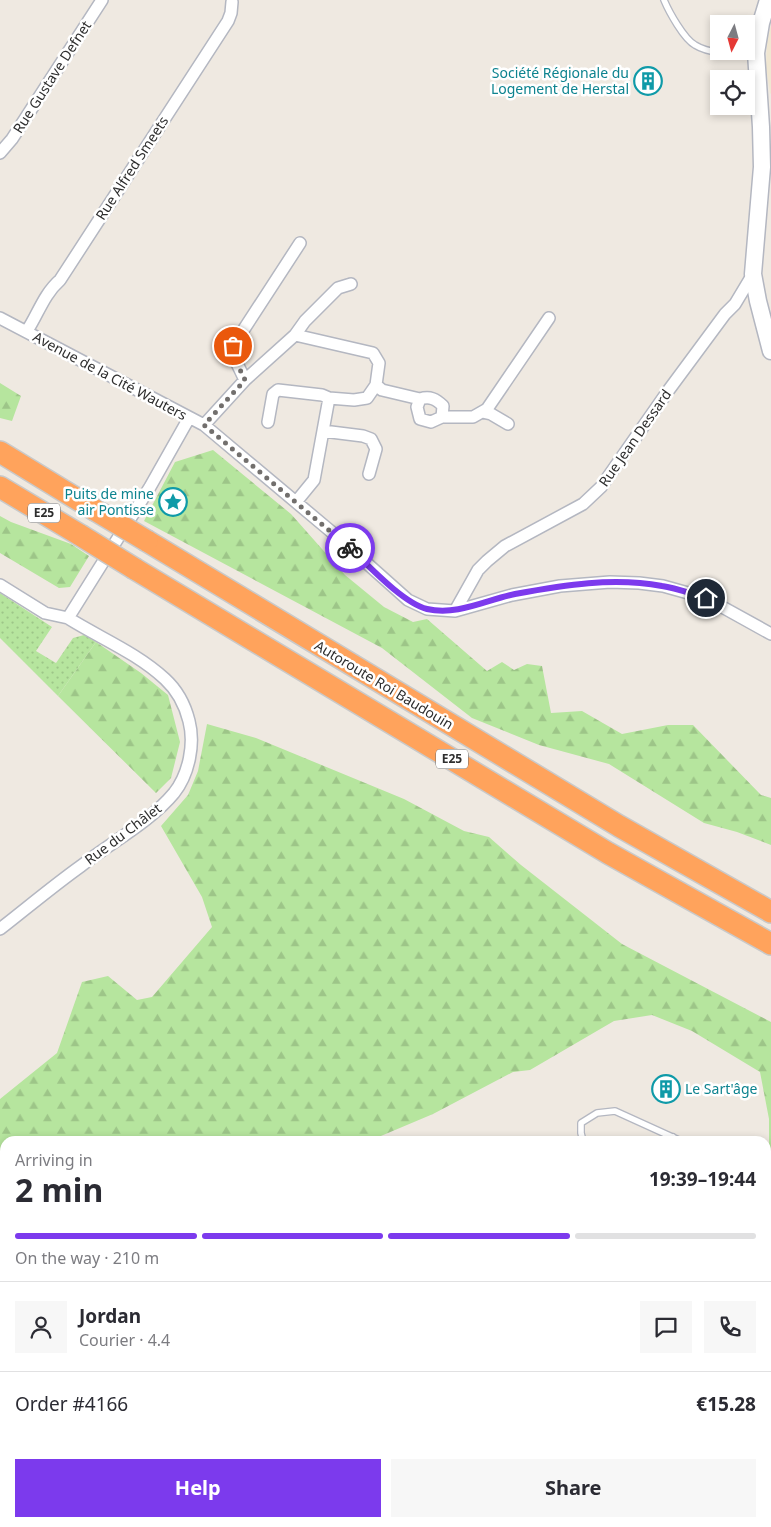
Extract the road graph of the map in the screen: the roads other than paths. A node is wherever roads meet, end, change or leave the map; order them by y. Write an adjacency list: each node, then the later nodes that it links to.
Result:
1 (102, 0): 6 (street, Rue Gustave Defnet)
2 (664, 0): 5 (lane)
3 (768, 0): 5 (street)
4 (232, 1): 14 (street, Rue Alfred Smeets)
5 (756, 53): 8 (street)
6 (0, 153)
7 (300, 243): 17 (street)
8 (753, 274): 10 (street); 11 (street, Rue Jean Dessard)
9 (351, 284): 15 (street)
10 (758, 301): 11 (street); 16 (street)
11 (735, 304): 33 (street, Rue Jean Dessard)
12 (0, 318): 14 (street, Avenue de la Cité Wauters)
13 (549, 318): 21 (street)
14 (27, 331): 23 (street, Avenue de la Cité Wauters)
15 (295, 335): 17 (street); 18 (street)
16 (771, 348)
17 (245, 380): 26 (street)
18 (376, 385): 19 (street); 20 (street)
19 (328, 398): 24 (street); 27 (street)
20 (420, 399): 22 (street); 22 (street)
21 (482, 412): 22 (street); 25 (street)
22 (442, 417)
23 (189, 418): 26 (street, Avenue de la Cité Wauters); 34 (street)
24 (268, 422)
25 (508, 424)
26 (204, 425): 31 (street, Avenue de la Cité Wauters)
27 (323, 431): 29 (street); 31 (street)
28 (0, 452): 36 (highway, Autoroute Roi Baudouin / E25, bridge)
29 (369, 474)
30 (0, 487): 38 (highway, Autoroute Roi Baudouin / E25, bridge)
31 (296, 502): 33 (street, Avenue de la Cité Wauters)
32 (0, 585): 34 (street, Rue du Châlet)
33 (455, 611): 35 (street, Avenue de la Cité Wauters)
34 (68, 618): 37 (street, Rue du Châlet)
35 (771, 634)
36 (771, 912)
37 (0, 929)
38 (771, 944)
39 (582, 1136): 40 (lane)
40 (671, 1136)

